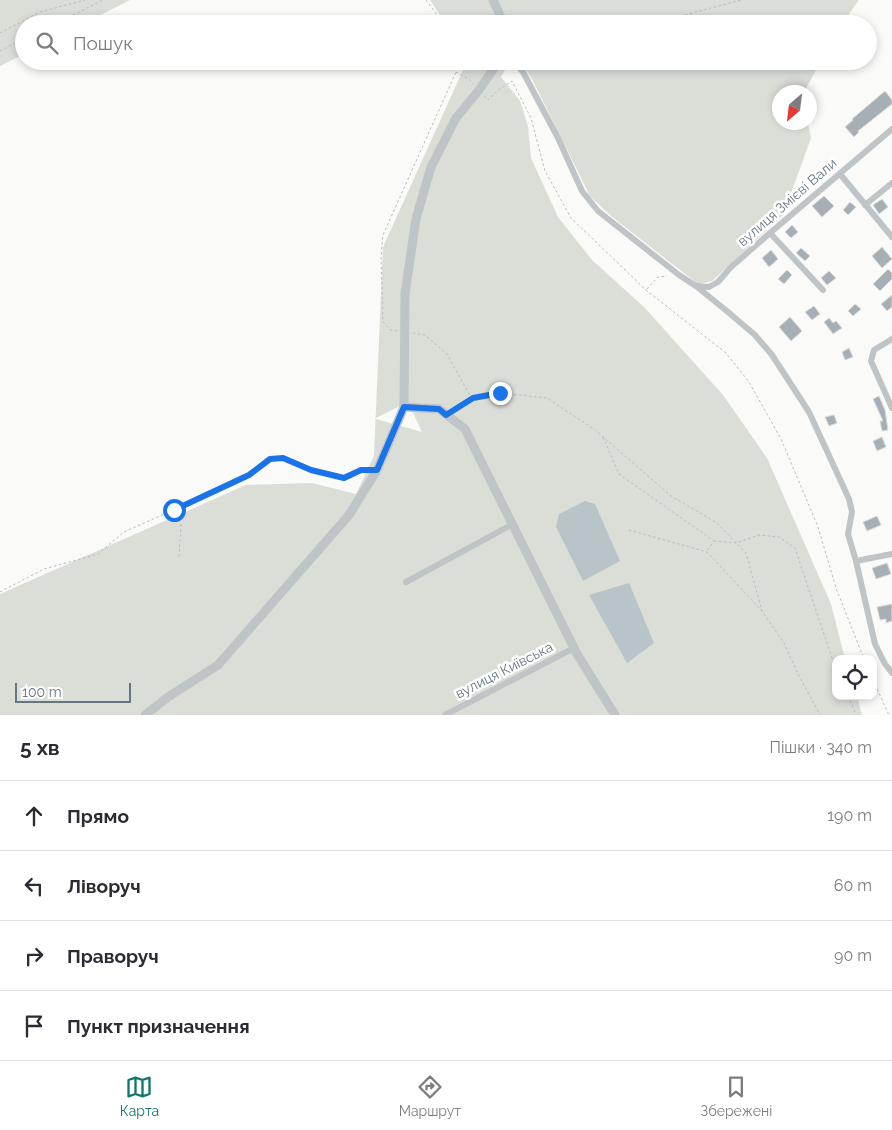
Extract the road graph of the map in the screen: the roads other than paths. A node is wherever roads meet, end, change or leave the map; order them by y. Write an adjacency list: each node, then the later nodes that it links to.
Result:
1 (493, 0): 2 (street)
2 (500, 15)
3 (492, 70): 14 (street)
4 (521, 70): 11 (street)
5 (892, 128): 6 (street, вулиця Змієві Вали)
6 (840, 174): 8 (street); 9 (street, вулиця Змієві Вали)
7 (892, 182): 8 (street)
8 (865, 205): 10 (street)
9 (770, 232): 11 (street, вулиця Змієві Вали); 12 (street)
10 (892, 237)
11 (696, 286): 18 (street)
12 (823, 290)
13 (892, 340): 15 (street)
14 (404, 407): 16 (street); 22 (street)
15 (892, 408)
16 (513, 524): 19 (street); 20 (street)
17 (892, 554): 18 (street)
18 (856, 561): 21 (street)
19 (406, 582)
20 (574, 648): 23 (street, вулиця Київська); 24 (street)
21 (892, 673)
22 (145, 715)
23 (445, 715)
24 (614, 715)

